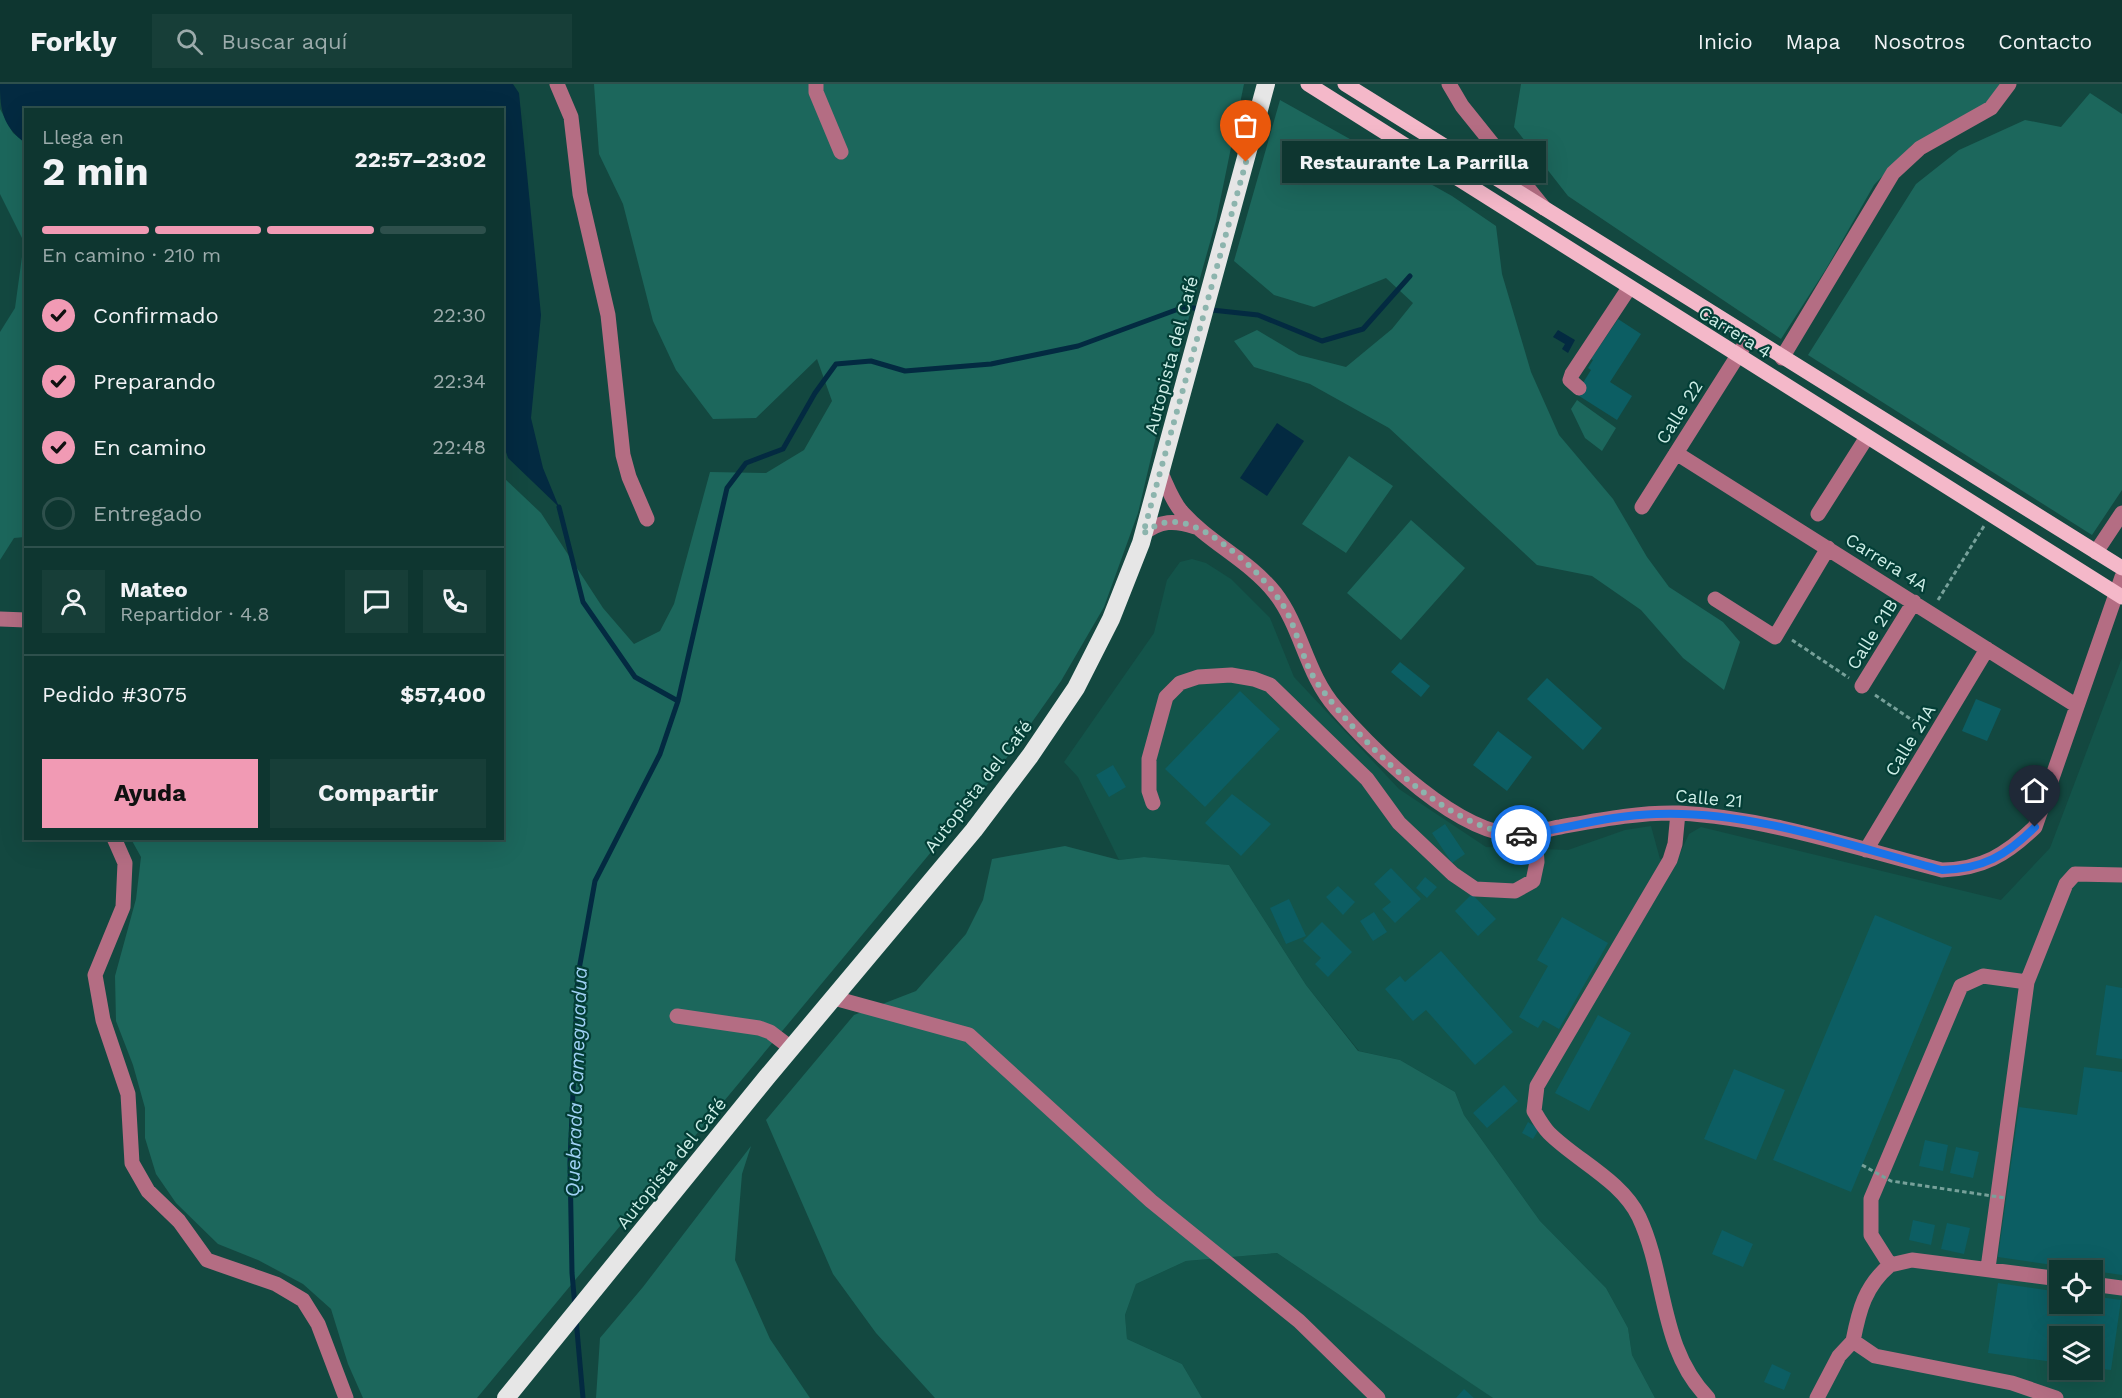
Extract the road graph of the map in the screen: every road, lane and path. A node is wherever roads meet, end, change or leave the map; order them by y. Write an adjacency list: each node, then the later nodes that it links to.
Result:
1 (557, 84): 22 (street)
2 (816, 84): 8 (street)
3 (1266, 84): 17 (highway, Autopista del Café)
4 (1308, 84): 10 (main road, Carrera 4)
5 (1345, 84): 9 (main road, Carrera 4)
6 (1449, 84): 9 (street)
7 (2009, 84): 13 (street)
8 (841, 152)
9 (1546, 211): 11 (main road, Carrera 4)
10 (1629, 288): 12 (main road, Carrera 4); 14 (street)
11 (1749, 338): 12 (street, Calle 22); 13 (main road, Carrera 4)
12 (1738, 356): 15 (main road, Carrera 4); 16 (street, Calle 22)
13 (1782, 358): 26 (main road, Carrera 4)
14 (1579, 388)
15 (1867, 437): 20 (street); 21 (main road, Carrera 4)
16 (1676, 453): 18 (street, Calle 22); 25 (street, Carrera 4A)
17 (1161, 473): 23 (street, Calle 21); 24 (highway, Autopista del Café)
18 (1642, 507)
19 (2122, 513): 26 (street)
20 (1818, 514)
21 (1992, 514): 29 (main road, Carrera 4); 32 (path)
22 (647, 519)
23 (1201, 528): 24 (street, Calle 21); 40 (street, Calle 21)
24 (1143, 534): 45 (highway, Autopista del Café)
25 (1828, 548): 30 (street); 31 (street, Carrera 4A)
26 (2096, 552): 27 (main road, Carrera 4)
27 (2122, 568)
28 (2122, 577): 29 (street, Calle 21)
29 (2119, 595): 37 (street, Calle 21)
30 (1715, 600)
31 (1914, 602): 32 (street, Carrera 4A); 36 (street, Calle 21B)
32 (1931, 611): 35 (street, Carrera 4A)
33 (0, 619): 34 (street)
34 (24, 621)
35 (1987, 649): 37 (street, Carrera 4A); 42 (street, Calle 21A)
36 (1862, 686)
37 (2077, 706): 42 (street, Calle 21)
38 (1153, 803): 40 (street)
39 (1678, 813): 40 (street, Calle 21); 42 (street, Calle 21); 59 (street)
40 (1535, 833)
41 (115, 840): 56 (street)
42 (1866, 850)
43 (2122, 875): 44 (street)
44 (2027, 982): 50 (street); 51 (street)
45 (834, 998): 47 (highway, Autopista del Café); 58 (street)
46 (677, 1016): 47 (street)
47 (792, 1048): 57 (highway, Autopista del Café)
48 (1862, 1165): 49 (path, bridge)
49 (2006, 1198)
50 (1890, 1265): 51 (street); 55 (street)
51 (1989, 1268): 52 (street)
52 (2049, 1277)
53 (2103, 1285): 54 (street)
54 (2122, 1288)
55 (1853, 1341): 60 (street); 61 (street)
56 (346, 1398)
57 (506, 1398)
58 (1378, 1398)
59 (1708, 1398)
60 (1817, 1398)
61 (2056, 1398)

